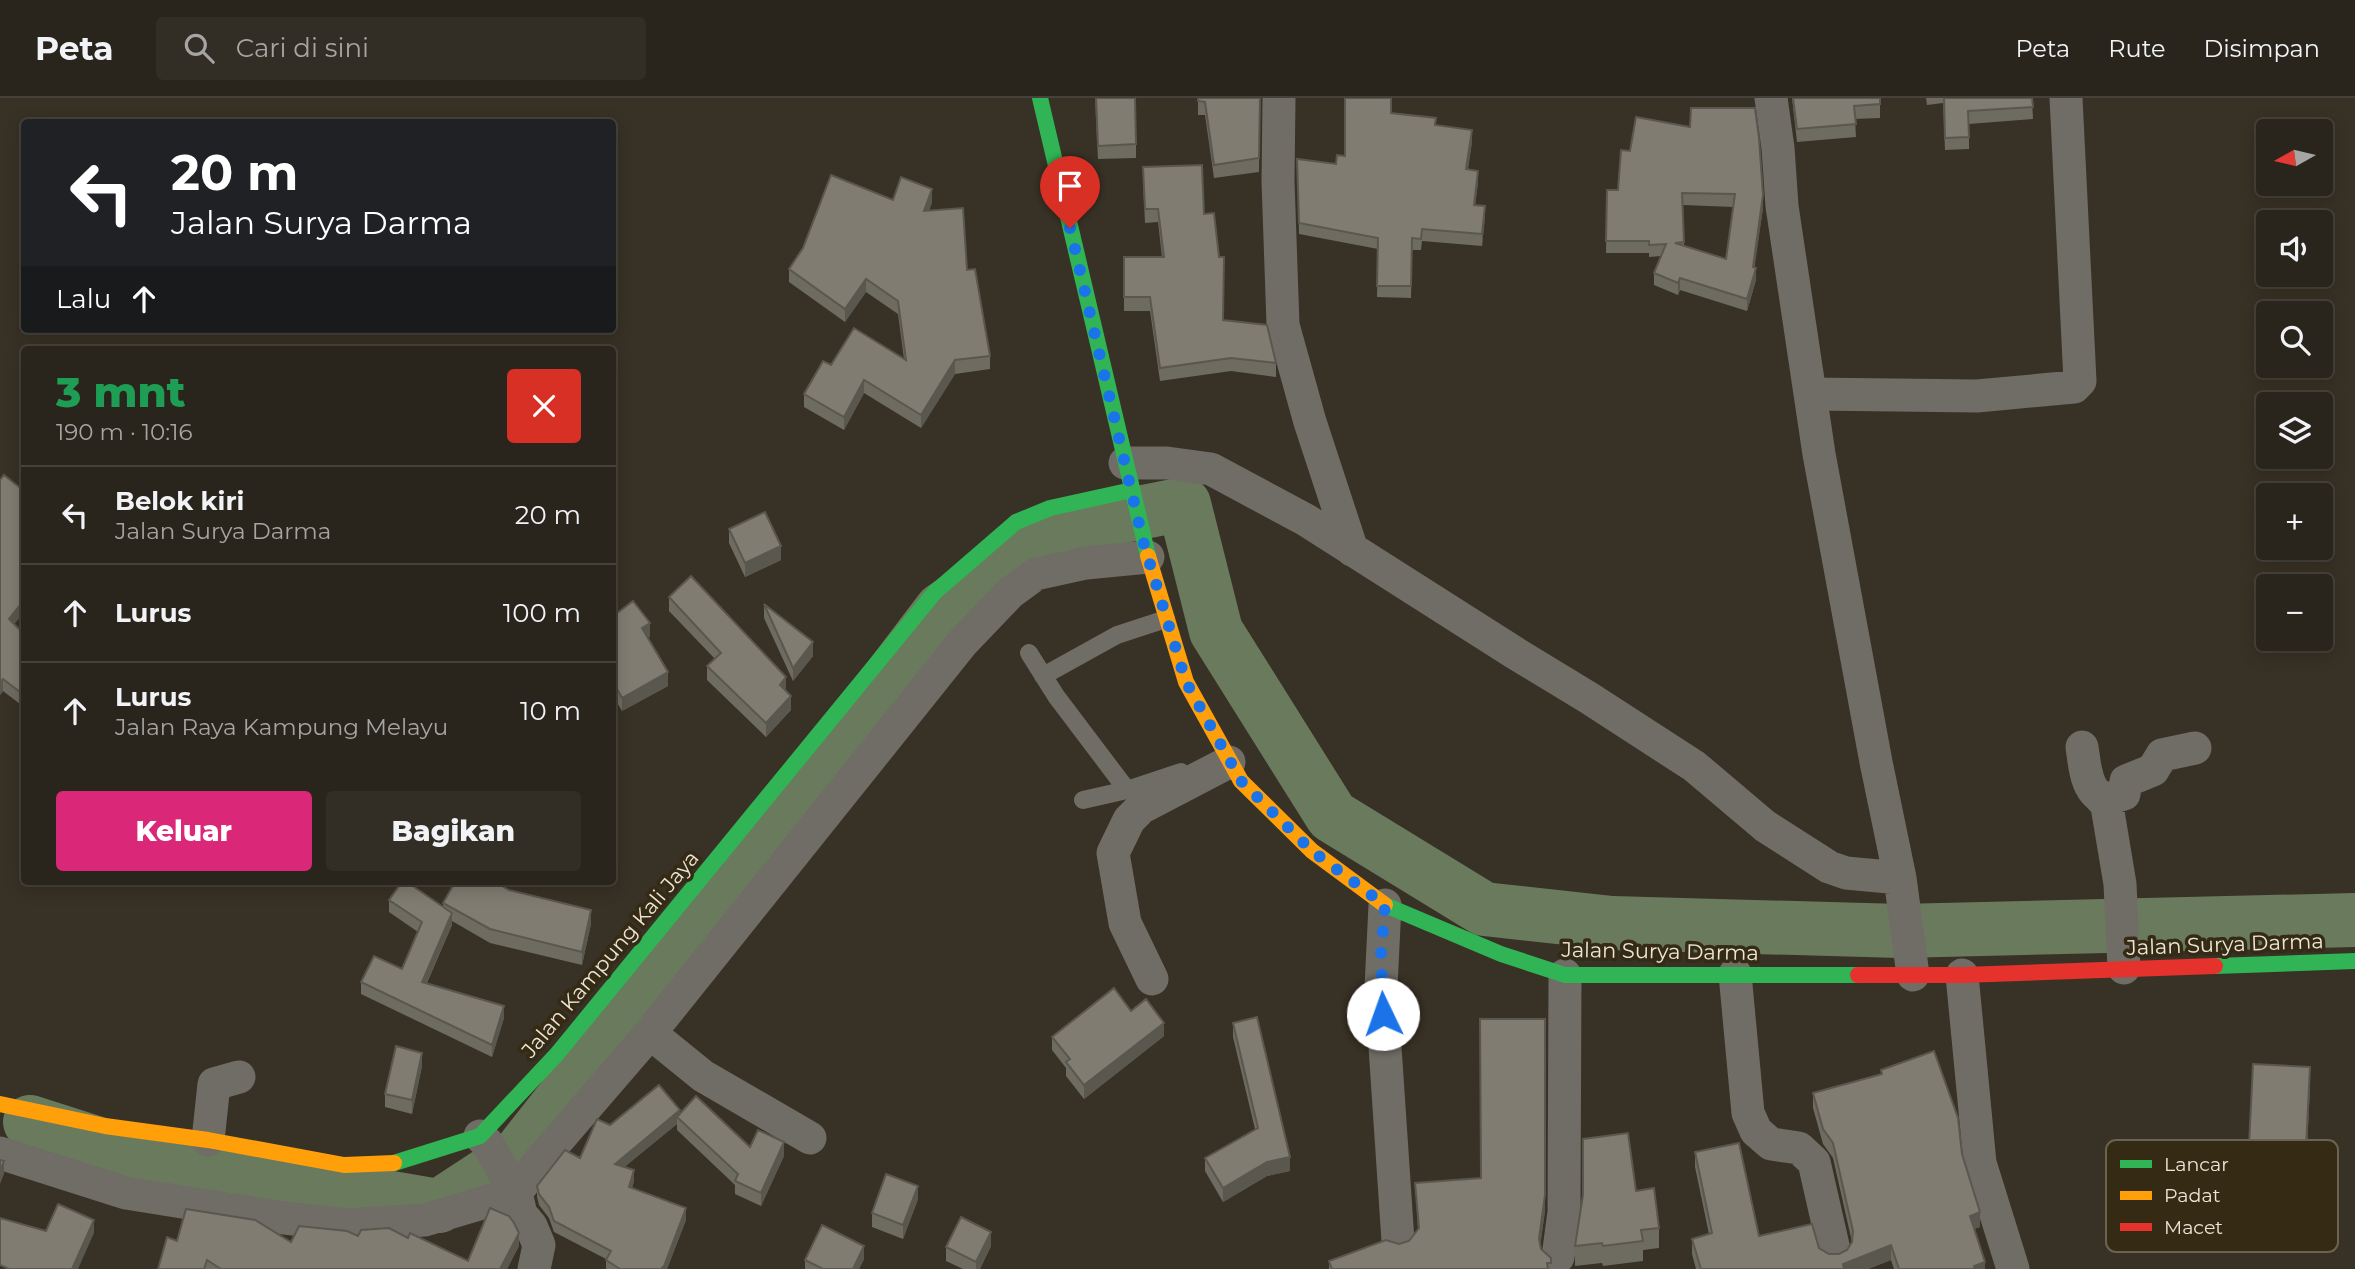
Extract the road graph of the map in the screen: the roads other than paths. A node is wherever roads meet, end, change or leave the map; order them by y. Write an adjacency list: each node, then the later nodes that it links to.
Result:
1 (1040, 98): 6 (main road, Jalan Surya Darma)
2 (1279, 98): 8 (street)
3 (1771, 98): 5 (street)
4 (2066, 98): 5 (street)
5 (1811, 394): 18 (street)
6 (1130, 486): 7 (main road, Jalan Surya Darma); 8 (street); 32 (main road, Jalan Kampung Kali Jaya)
7 (1145, 549): 9 (main road, Jalan Surya Darma); 27 (street)
8 (1352, 550): 18 (street)
9 (1166, 620): 11 (lane); 14 (main road, Jalan Surya Darma)
10 (1029, 653): 11 (lane)
11 (1044, 676): 15 (lane)
12 (2082, 747): 17 (street)
13 (2195, 748): 17 (street)
14 (1226, 757): 15 (lane); 19 (main road, Jalan Surya Darma); 26 (street)
15 (1127, 790): 16 (lane)
16 (1083, 800)
17 (2104, 800): 20 (street)
18 (1900, 878): 22 (street)
19 (1385, 905): 24 (main road, Jalan Surya Darma); 35 (street)
20 (2124, 958): 21 (main road, Jalan Surya Darma); 25 (main road, Jalan Surya Darma)
21 (2355, 961)
22 (1912, 968): 23 (main road, Jalan Surya Darma); 25 (main road, Jalan Surya Darma)
23 (1735, 974): 24 (main road, Jalan Surya Darma); 36 (street)
24 (1565, 975): 37 (street)
25 (1962, 975): 39 (street)
26 (1152, 979)
27 (650, 1033): 30 (street); 34 (street)
28 (239, 1077): 31 (street)
29 (0, 1104): 31 (main road, Jalan Kampung Kali Jaya)
30 (810, 1138)
31 (208, 1140): 32 (main road, Jalan Kampung Kali Jaya)
32 (483, 1140): 34 (street)
33 (0, 1153): 34 (street)
34 (512, 1185): 38 (street)
35 (1398, 1241)
36 (1834, 1250)
37 (1558, 1257)
38 (534, 1269)
39 (2013, 1269)

